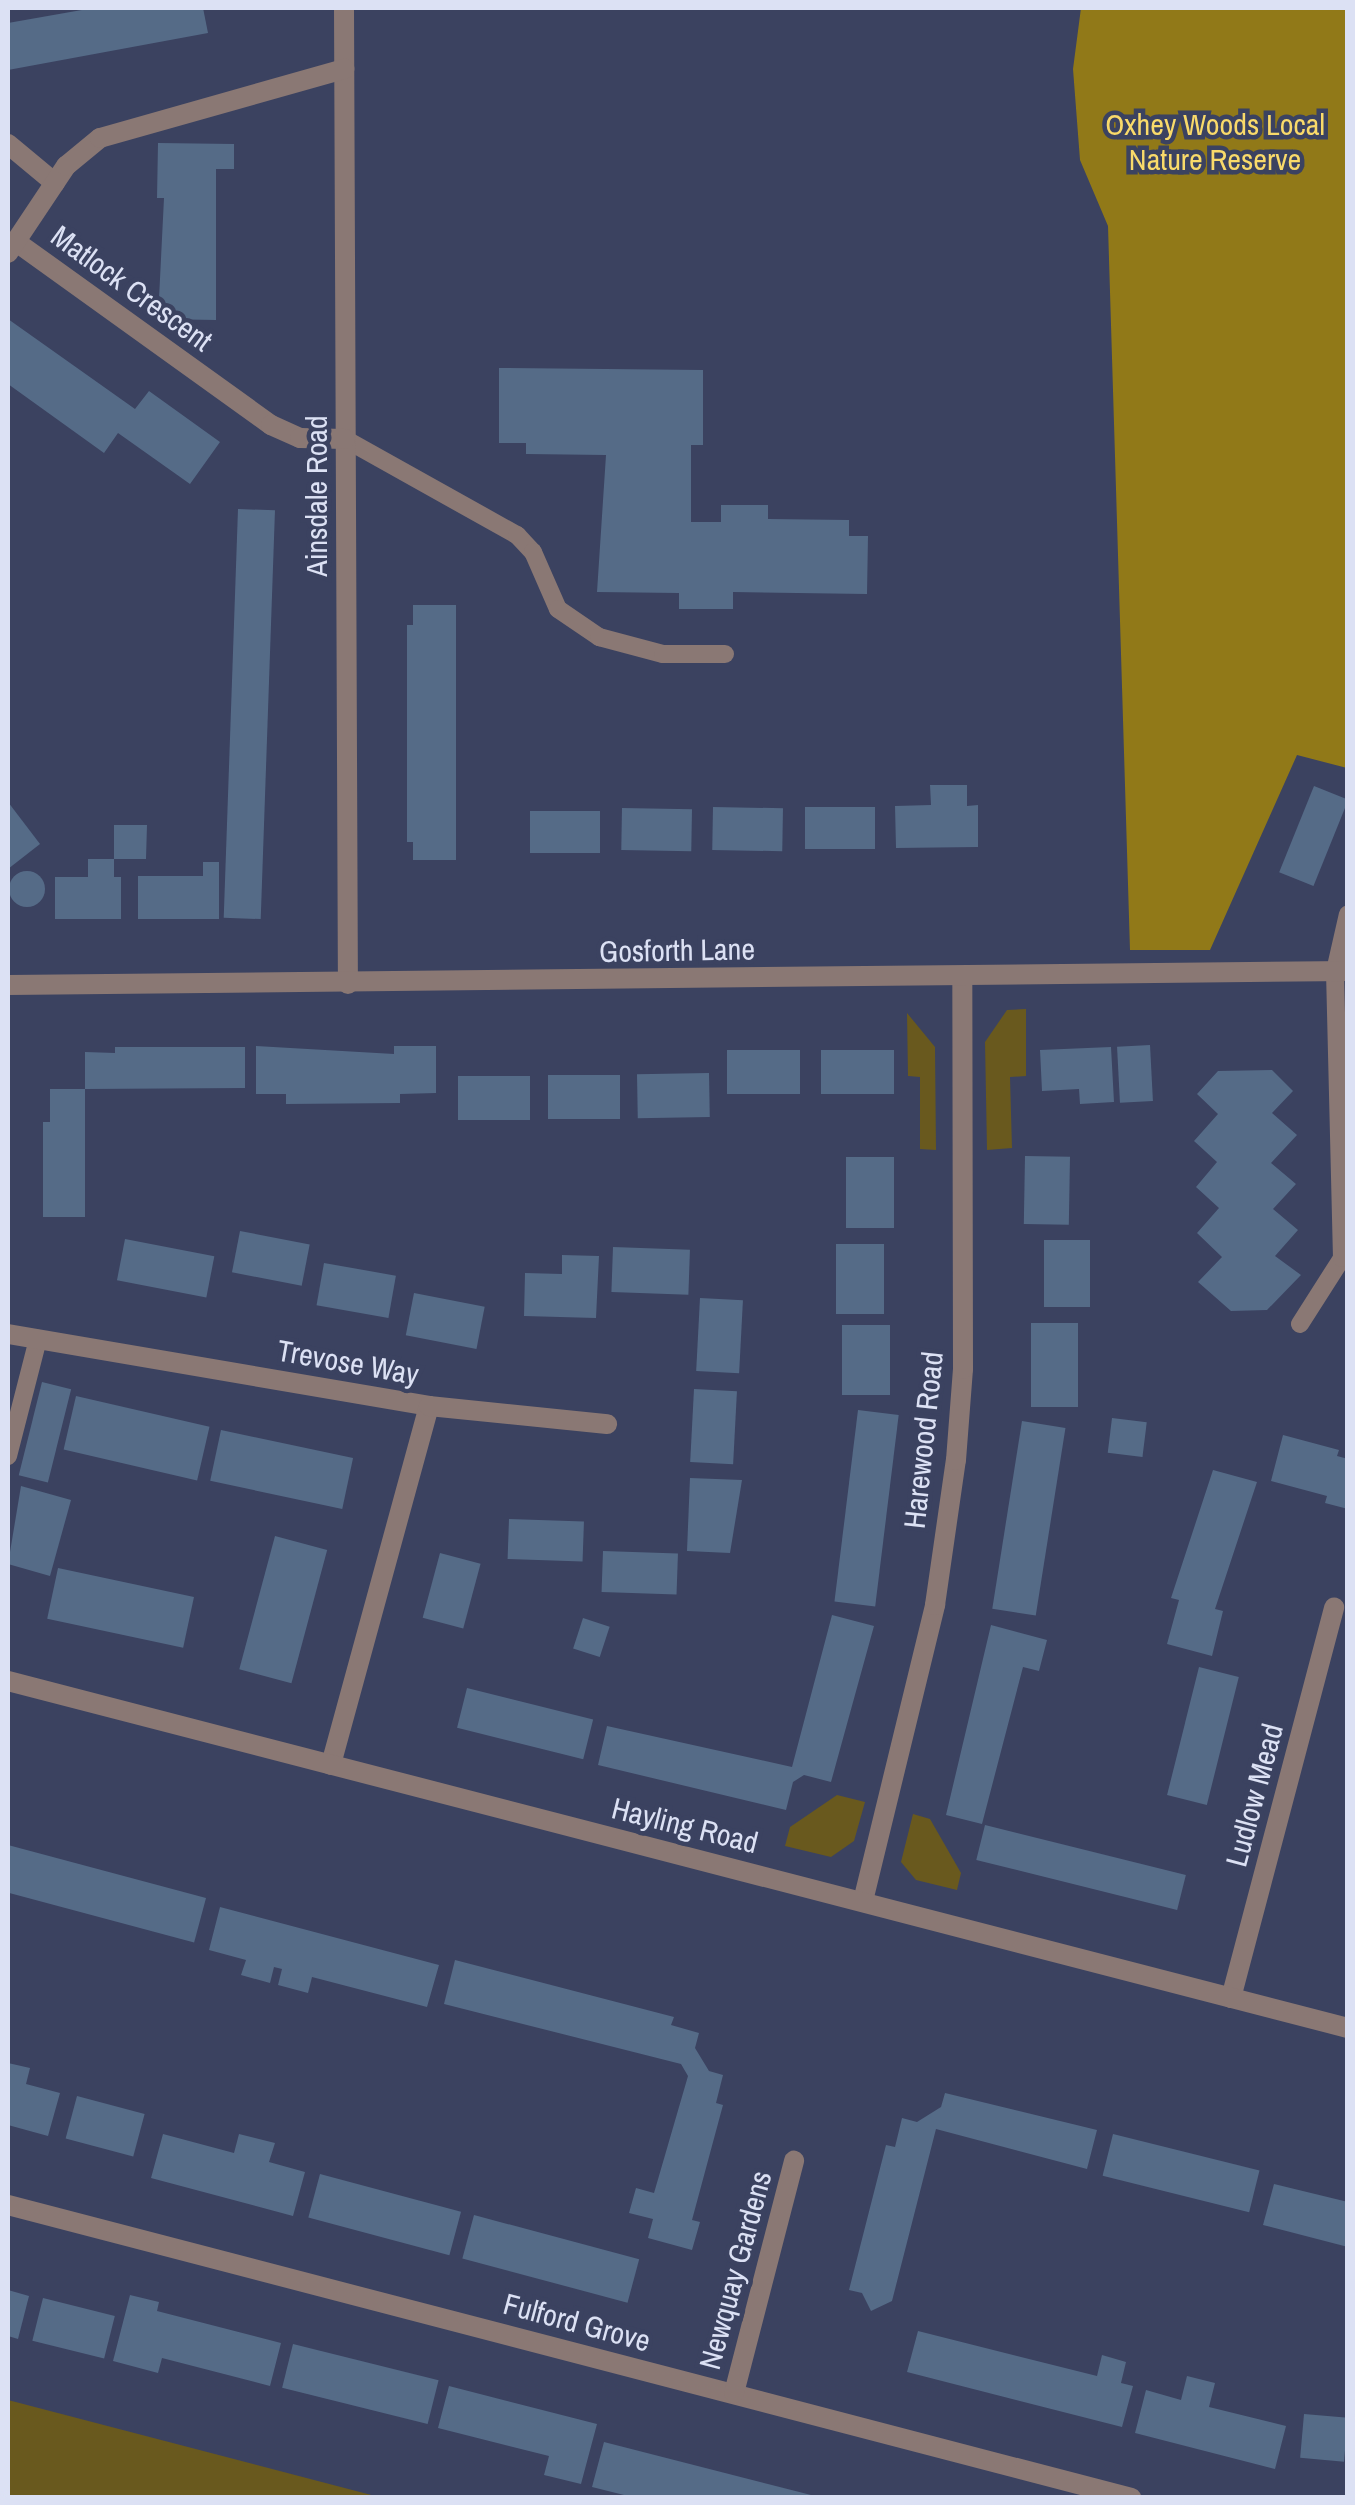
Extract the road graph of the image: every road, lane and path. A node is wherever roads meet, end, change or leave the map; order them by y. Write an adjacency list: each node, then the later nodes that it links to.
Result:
1 (344, 8): 2 (street, Ainsdale Road)
2 (344, 69): 4 (street, Matlock Crescent); 6 (street, Ainsdale Road)
3 (8, 144): 4 (street)
4 (56, 183): 5 (street, Matlock Crescent)
5 (11, 247): 6 (street, Matlock Crescent)
6 (345, 439): 7 (lane); 11 (street, Ainsdale Road)
7 (724, 654)
8 (1348, 914): 9 (lane)
9 (1342, 971): 10 (street, Gosforth Lane); 13 (lane)
10 (962, 976): 11 (street, Gosforth Lane); 22 (street, Harewood Road)
11 (348, 984): 12 (street, Gosforth Lane)
12 (8, 986)
13 (1300, 1324)
14 (8, 1334): 15 (street, Trevose Way)
15 (38, 1339): 16 (street, Trevose Way); 18 (lane)
16 (430, 1406): 17 (street); 21 (street, Trevose Way)
17 (607, 1424)
18 (8, 1456)
19 (1334, 1607): 23 (street, Ludlow Mead)
20 (8, 1681): 21 (street, Hayling Road)
21 (331, 1765): 22 (street, Hayling Road)
22 (863, 1901): 23 (street, Hayling Road)
23 (1232, 1998): 24 (street, Hayling Road)
24 (1348, 2028)
25 (794, 2161): 27 (street, Newquay Gardens)
26 (8, 2205): 27 (street, Fulford Grove)
27 (734, 2393): 28 (street, Fulford Grove)
28 (1131, 2498)

